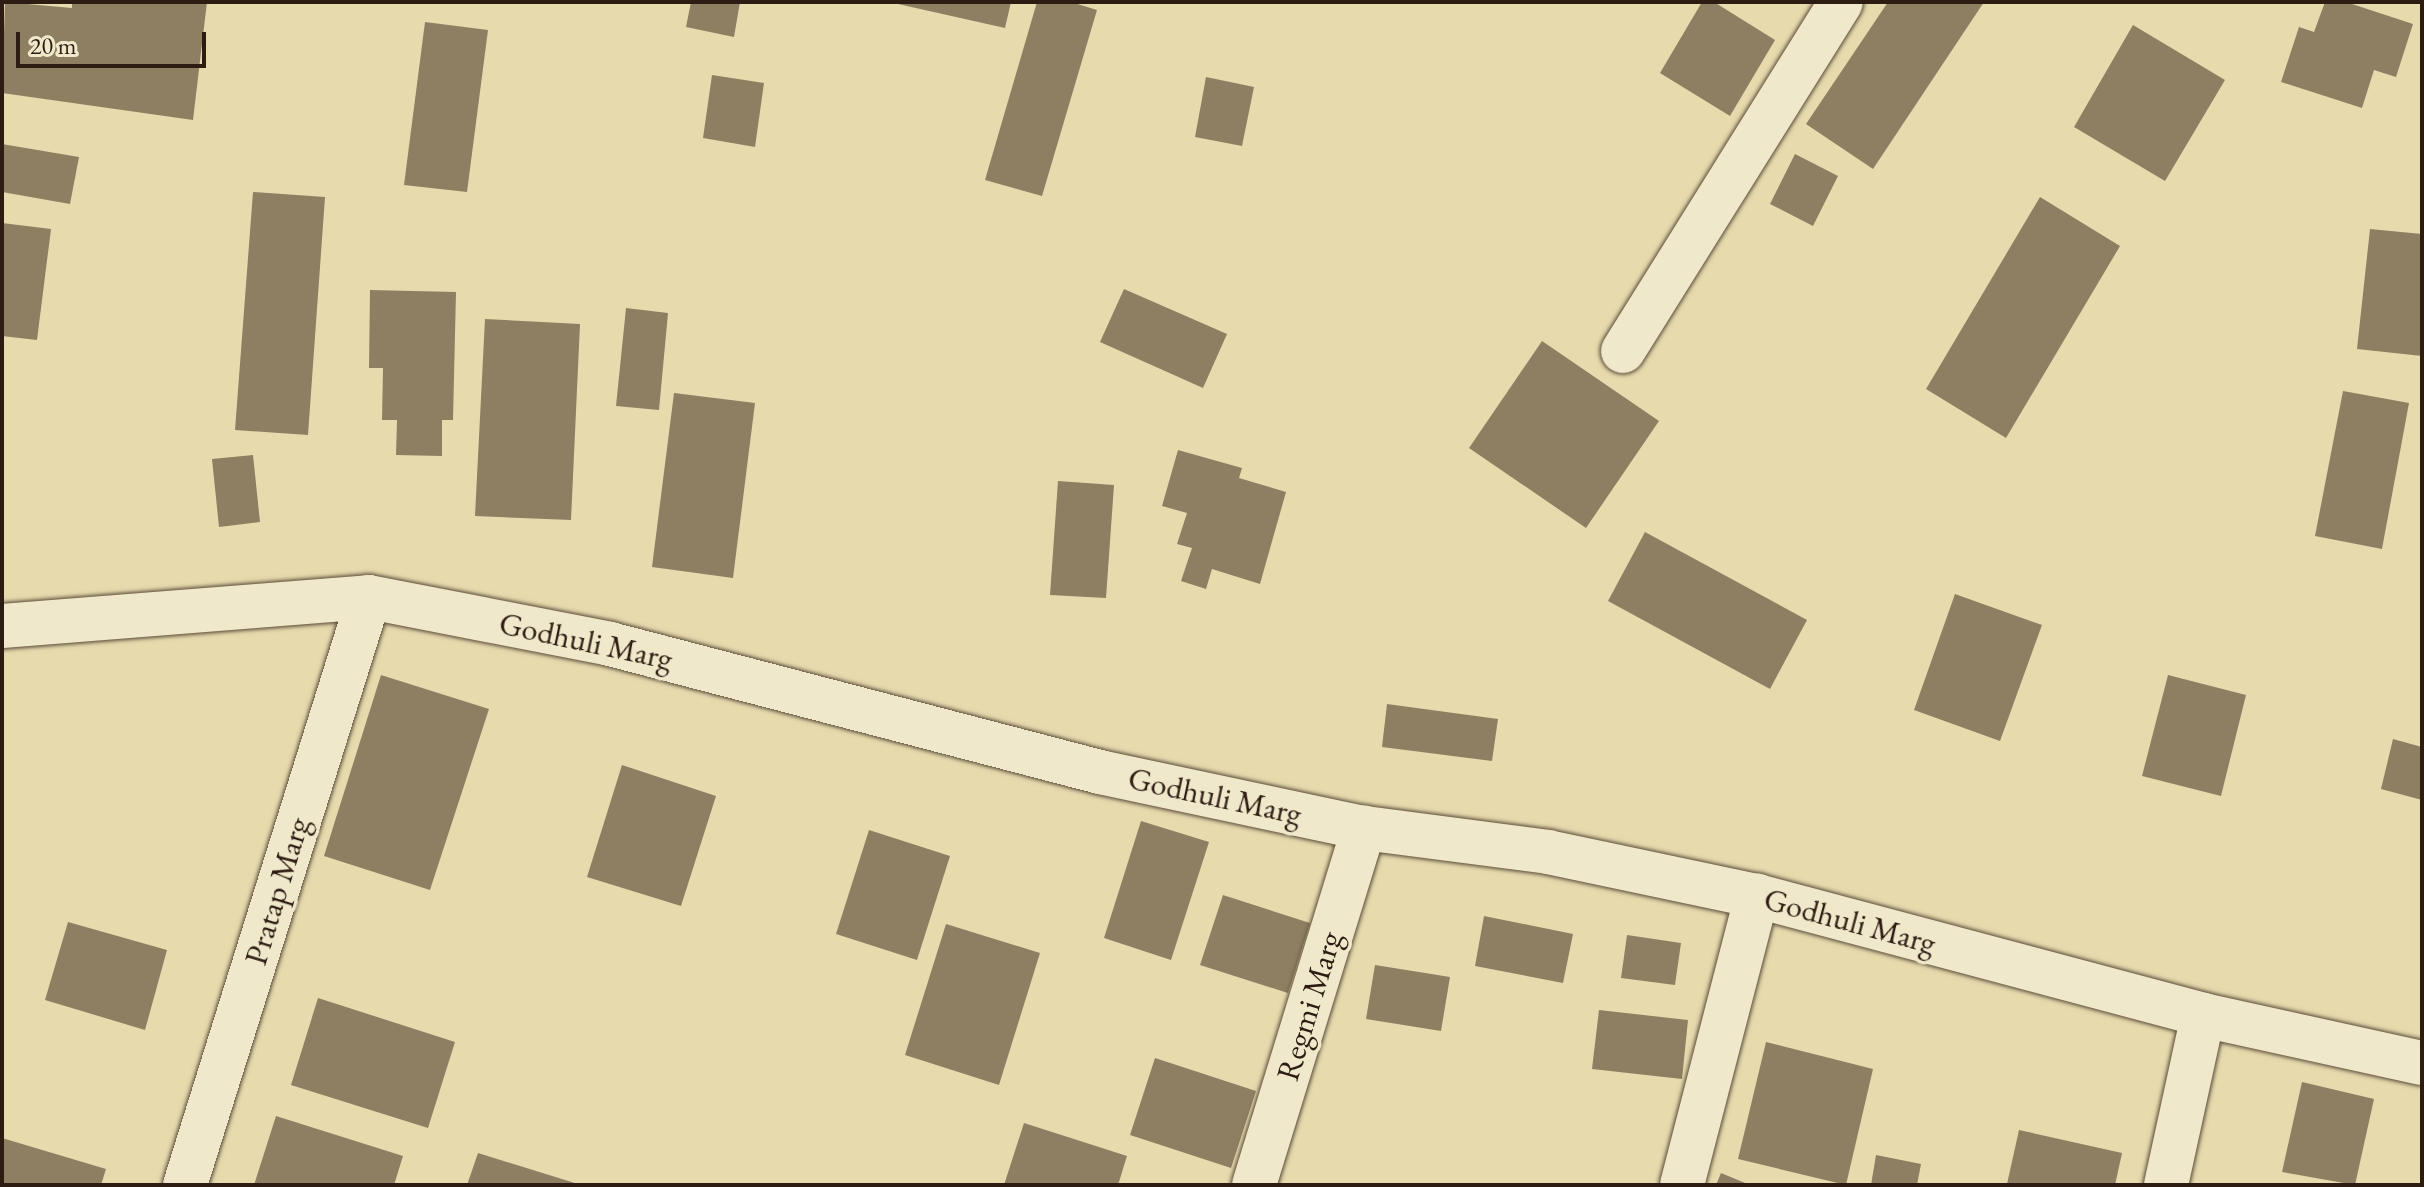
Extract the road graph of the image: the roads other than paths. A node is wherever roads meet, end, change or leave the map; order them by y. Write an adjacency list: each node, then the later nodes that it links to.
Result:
1 (1841, 2): 2 (main road)
2 (1623, 351)
3 (369, 597): 4 (main road, Godhuli Marg); 5 (main road, Godhuli Marg); 9 (main road, Pratap Marg)
4 (2, 626)
5 (1364, 828): 6 (main road, Godhuli Marg); 10 (main road, Regmi Marg)
6 (1757, 896): 7 (main road, Godhuli Marg); 11 (main road)
7 (2203, 1015): 8 (main road, Godhuli Marg); 12 (main road)
8 (2422, 1063)
9 (185, 1185)
10 (1254, 1185)
11 (1682, 1185)
12 (2166, 1185)

